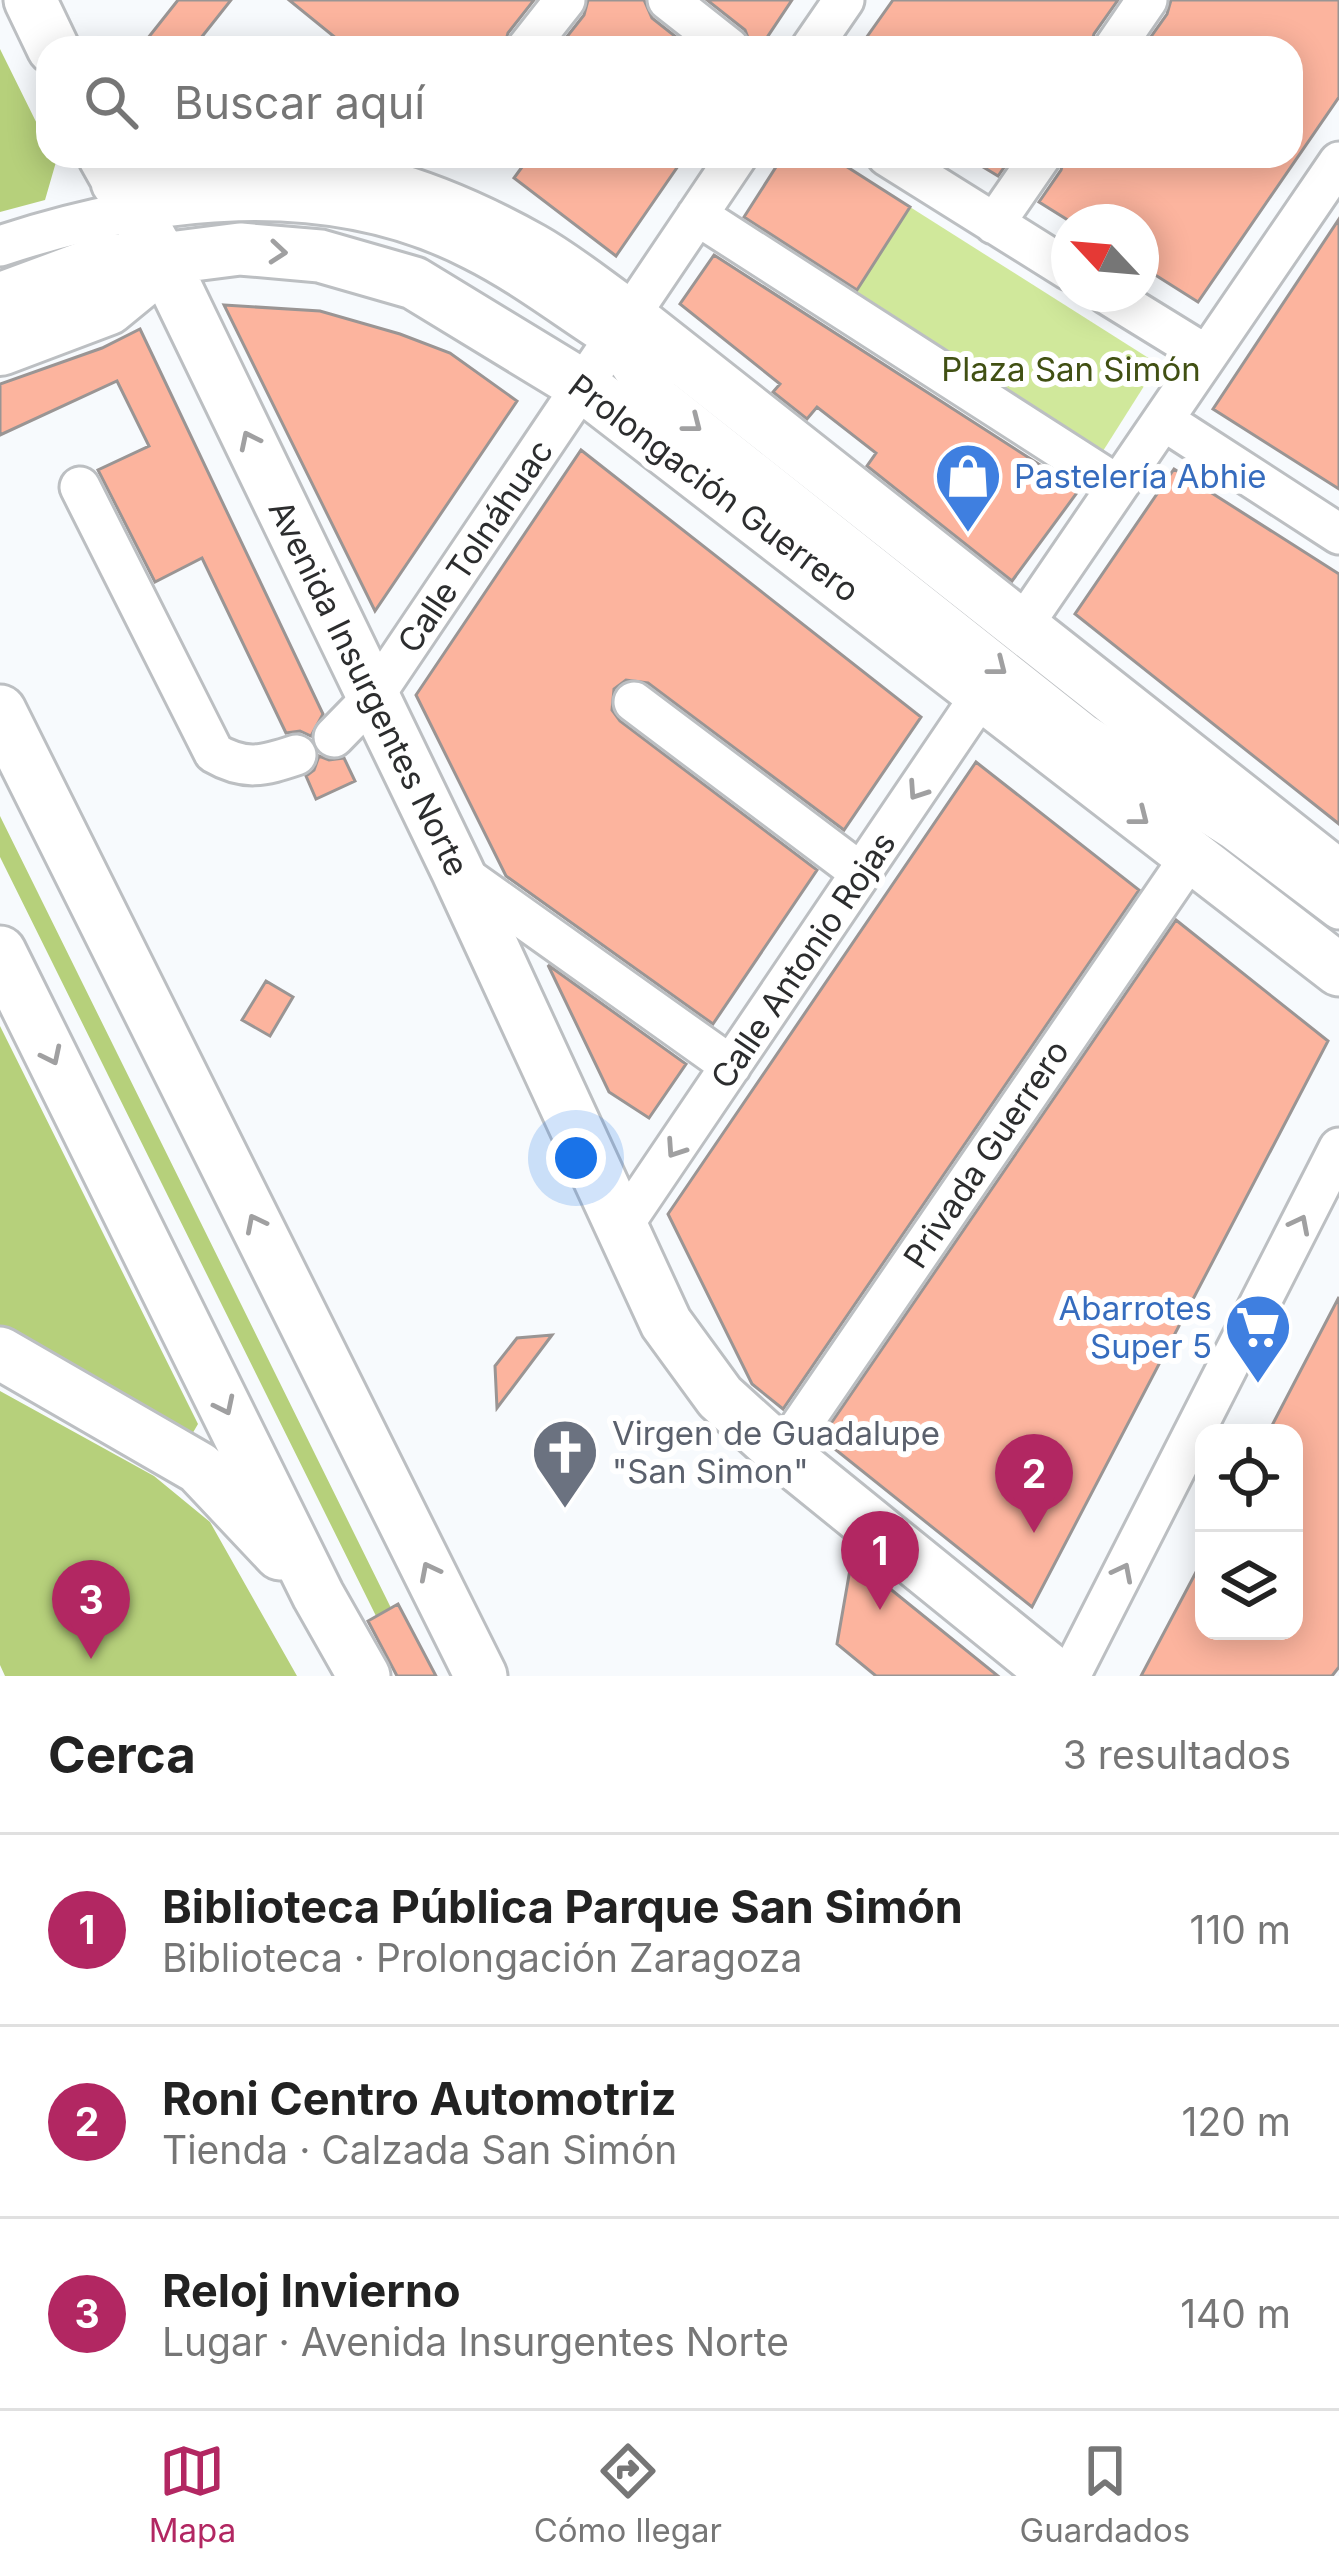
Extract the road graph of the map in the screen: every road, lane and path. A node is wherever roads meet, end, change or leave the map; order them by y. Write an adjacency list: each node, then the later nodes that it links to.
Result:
1 (30, 0): 6 (main road)
2 (565, 0): 7 (street)
3 (668, 0): 8 (street)
4 (844, 0): 9 (street)
5 (1147, 0): 10 (street)
6 (46, 36)
7 (536, 36)
8 (714, 36)
9 (819, 36)
10 (1122, 36)
11 (1339, 162): 24 (street)
12 (729, 168): 16 (street, Calle Tolnáhuac)
13 (906, 168): 17 (street)
14 (1033, 168): 17 (street)
15 (129, 202): 18 (street); 20 (main road, Prolongación Guerrero); 22 (main road, Prolongación Guerrero); 23 (highway); 25 (main road, Prolongación Guerrero, one-way to 25); 32 (main road, Avenida Insurgentes Norte, one-way to 15)
16 (697, 215): 22 (street, Calle Tolnáhuac); 27 (street)
17 (994, 224): 19 (street)
18 (0, 246)
19 (1051, 260)
20 (0, 299)
21 (1136, 312): 24 (street)
22 (622, 329): 25 (street, Calle Tolnáhuac); 30 (main road, Prolongación Guerrero); 37 (street)
23 (0, 345)
24 (1206, 355): 26 (street)
25 (583, 386): 31 (main road, Prolongación Guerrero); 32 (street, Calle Tolnáhuac)
26 (1163, 420): 27 (street); 29 (street)
27 (1118, 485): 30 (street)
28 (80, 487): 36 (street)
29 (1339, 534)
30 (1023, 625): 40 (main road, Prolongación Guerrero)
31 (982, 694): 37 (main road, Prolongación Guerrero, one-way to 37); 39 (street, Calle Antonio Rojas, one-way to 39)
32 (373, 697): 35 (street, Calle Tolnáhuac); 38 (main road, Avenida Insurgentes Norte)
33 (634, 701): 39 (street)
34 (0, 711): 51 (main road, one-way to 34)
35 (334, 737)
36 (296, 754)
37 (1212, 842): 41 (street); 43 (main road, Prolongación Guerrero); 48 (street, Privada Guerrero)
38 (457, 871): 44 (street); 46 (main road, Avenida Insurgentes Norte)
39 (861, 873): 44 (street, Calle Antonio Rojas)
40 (1339, 877)
41 (1339, 909)
42 (0, 952): 49 (main road, one-way to 49)
43 (1339, 970)
44 (731, 1066): 46 (street, Calle Antonio Rojas, one-way to 46)
45 (1339, 1148): 53 (street, one-way to 45)
46 (623, 1225): 48 (main road, Avenida Insurgentes Norte)
47 (0, 1353): 49 (main road)
48 (782, 1453): 52 (main road, Avenida Insurgentes Norte)
49 (318, 1594): 50 (main road)
50 (364, 1676)
51 (482, 1676)
52 (1057, 1676)
53 (1070, 1676)

